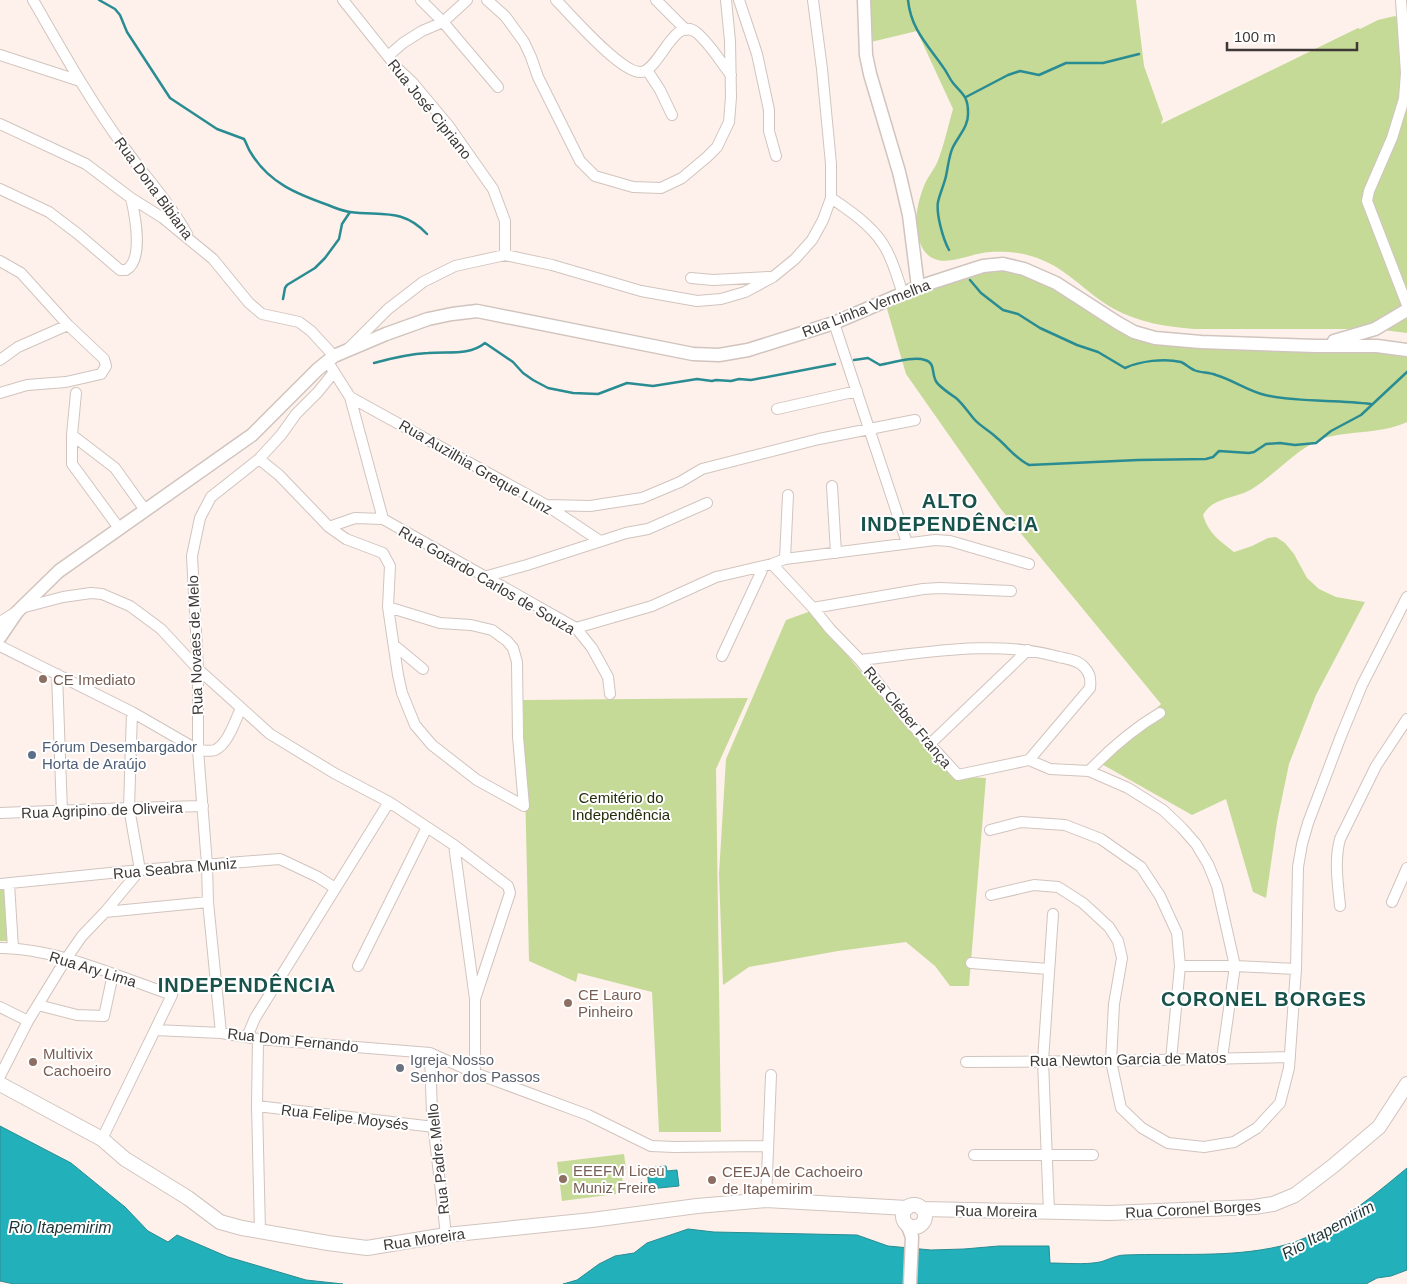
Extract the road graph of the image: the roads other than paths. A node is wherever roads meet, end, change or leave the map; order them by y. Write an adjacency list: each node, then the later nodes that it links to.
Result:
1 (33, 0): 19 (street, Rua Dona Bibiana)
2 (343, 0): 16 (street, Rua José Cipriano)
3 (421, 0): 13 (street)
4 (467, 0): 13 (street)
5 (487, 0): 18 (street)
6 (556, 0): 17 (street)
7 (656, 0): 14 (street)
8 (726, 0): 18 (street)
9 (739, 0): 23 (street)
10 (812, 0): 26 (street)
11 (864, 0): 32 (street)
12 (1401, 0): 34 (street)
13 (443, 22): 16 (street); 20 (street)
14 (686, 30): 17 (street); 18 (street)
15 (0, 55): 19 (street)
16 (388, 56): 28 (street, Rua José Cipriano)
17 (647, 70): 21 (street)
18 (731, 75)
19 (80, 81): 27 (street, Rua Dona Bibiana)
20 (498, 87)
21 (672, 115)
22 (0, 124): 25 (street)
23 (776, 156)
24 (0, 189): 25 (street)
25 (131, 198): 27 (street)
26 (831, 198): 30 (street); 33 (street)
27 (190, 240): 42 (street, Rua Dona Bibiana)
28 (505, 255): 30 (street); 39 (street)
29 (0, 261): 37 (street)
30 (773, 277): 31 (street)
31 (691, 278)
32 (918, 287): 33 (street, Rua Linha Vermelha); 38 (street, Rua Linha Vermelha)
33 (903, 294): 36 (street, Rua Linha Vermelha)
34 (1407, 305)
35 (1407, 310): 38 (street)
36 (834, 323): 39 (street, Rua Linha Vermelha); 43 (street)
37 (68, 325): 41 (street); 44 (street)
38 (1316, 346): 40 (street)
39 (348, 349): 42 (street, Rua Linha Vermelha)
40 (1407, 350)
41 (0, 360)
42 (332, 363): 46 (street, Rua Dona Bibiana); 51 (street, Rua Novaes de Melo); 56 (street, Rua Linha Vermelha)
43 (857, 391): 47 (street); 49 (street)
44 (0, 393)
45 (76, 393): 50 (street)
46 (350, 397): 55 (street, Rua Auzilhia Greque Lunz); 57 (street)
47 (778, 409)
48 (915, 420): 49 (street)
49 (870, 430): 55 (street); 61 (street)
50 (72, 435): 56 (street); 59 (street)
51 (259, 459): 58 (street); 81 (street, Rua Novaes de Melo)
52 (832, 486): 62 (street)
53 (788, 496): 63 (street)
54 (707, 503): 60 (street)
55 (546, 505): 60 (street, Rua Auzilhia Greque Lunz)
56 (145, 510): 59 (street, Rua Linha Vermelha)
57 (383, 519): 58 (street, Rua Gotardo Carlos de Souza); 66 (street, Rua Gotardo Carlos de Souza)
58 (329, 526): 71 (street)
59 (119, 528): 67 (street, Rua Linha Vermelha)
60 (600, 541): 66 (street)
61 (907, 543): 62 (street); 64 (street)
62 (836, 553): 63 (street)
63 (785, 559): 65 (street)
64 (1029, 564)
65 (768, 565): 72 (street, Rua Cléber França); 75 (street); 79 (street)
66 (484, 577): 75 (street, Rua Gotardo Carlos de Souza)
67 (43, 587): 69 (street); 73 (street, Rua Linha Vermelha)
68 (1011, 591): 72 (street)
69 (63, 597): 73 (street); 81 (street)
70 (1407, 597): 119 (street)
71 (388, 607): 76 (street); 76 (street)
72 (813, 608): 80 (street, Rua Cléber França)
73 (19, 610): 74 (street, Rua Linha Vermelha)
74 (2, 625)
75 (576, 628): 84 (street, Rua Gotardo Carlos de Souza)
76 (394, 645): 82 (street)
77 (0, 646): 83 (street)
78 (1028, 650): 80 (street); 89 (street); 91 (street)
79 (722, 656)
80 (860, 660): 89 (street, Rua Cléber França)
81 (198, 669): 85 (street); 90 (street, Rua Novaes de Melo)
82 (423, 669)
83 (56, 674): 86 (street); 96 (street)
84 (610, 694)
85 (241, 708): 90 (street); 93 (street)
86 (132, 712): 90 (street); 95 (street)
87 (1160, 713): 92 (street)
88 (1407, 719): 109 (street)
89 (930, 744): 91 (street, Rua Cléber França)
90 (198, 750): 94 (street, Rua Novaes de Melo)
91 (1029, 760): 92 (street)
92 (1089, 772): 118 (street)
93 (389, 802): 98 (street); 105 (street)
94 (203, 806): 95 (street, Rua Agripino de Oliveira); 101 (street, Rua Novaes de Melo)
95 (129, 808): 96 (street, Rua Agripino de Oliveira); 103 (street)
96 (62, 812): 97 (street, Rua Agripino de Oliveira)
97 (0, 813)
98 (427, 827): 100 (street); 116 (street)
99 (990, 830): 117 (street)
100 (454, 845): 122 (street); 122 (street)
101 (207, 865): 103 (street, Rua Seabra Muniz); 105 (street, Rua Seabra Muniz); 107 (street, Rua Novaes de Melo)
102 (1407, 868): 108 (street)
103 (140, 870): 104 (street, Rua Seabra Muniz); 110 (street)
104 (4, 884): 113 (street)
105 (335, 888): 128 (street)
106 (991, 895): 135 (street)
107 (208, 902): 110 (street); 127 (street, Rua Novaes de Melo)
108 (1392, 902)
109 (1340, 906)
110 (105, 912): 114 (street)
111 (1053, 914): 120 (street)
112 (0, 948): 113 (street, Rua Ary Lima)
113 (13, 948): 114 (street, Rua Ary Lima)
114 (66, 959): 121 (street, Rua Ary Lima); 123 (street)
115 (971, 964): 120 (street)
116 (358, 966)
117 (1180, 966): 118 (street); 133 (street)
118 (1235, 966): 119 (street); 132 (street)
119 (1296, 969): 131 (street)
120 (1048, 970): 134 (street)
121 (113, 974): 123 (street); 126 (street, Rua Ary Lima)
122 (475, 999): 137 (street)
123 (38, 1005): 125 (street)
124 (0, 1007): 125 (street)
125 (28, 1021): 139 (street)
126 (155, 1030): 127 (street, Rua Dom Fernando); 144 (street)
127 (221, 1033): 128 (street, Rua Dom Fernando)
128 (247, 1037): 129 (street, Rua Dom Fernando)
129 (258, 1039): 130 (street, Rua Dom Fernando); 142 (street)
130 (430, 1053): 137 (street, Rua Dom Fernando); 143 (street, Rua Padre Mello)
131 (1290, 1057): 132 (street, Rua Newton Garcia de Matos); 135 (street)
132 (1222, 1058): 133 (street, Rua Newton Garcia de Matos)
133 (1171, 1060): 135 (street, Rua Newton Garcia de Matos)
134 (1043, 1061): 135 (street, Rua Newton Garcia de Matos); 136 (street, Rua Newton Garcia de Matos); 147 (street)
135 (1111, 1061)
136 (966, 1062)
137 (475, 1073): 145 (street, Rua Dom Fernando)
138 (772, 1075): 145 (street)
139 (0, 1076)
140 (0, 1084): 144 (main road, Rua Moreira)
141 (1407, 1084): 150 (main road, Rua Coronel Borges)
142 (257, 1106): 143 (street, Rua Felipe Moysés); 152 (street)
143 (434, 1127): 153 (street, Rua Padre Mello)
144 (102, 1139): 152 (main road, Rua Moreira)
145 (768, 1146): 149 (street)
146 (974, 1154): 147 (street)
147 (1047, 1154): 148 (street); 150 (street)
148 (1093, 1155)
149 (766, 1200): 151 (main road, Rua Moreira); 153 (main road, Rua Moreira)
150 (1049, 1212): 151 (main road, Rua Moreira)
151 (913, 1223): 154 (street)
152 (260, 1231): 153 (main road, Rua Moreira)
153 (446, 1235)
154 (910, 1284)

